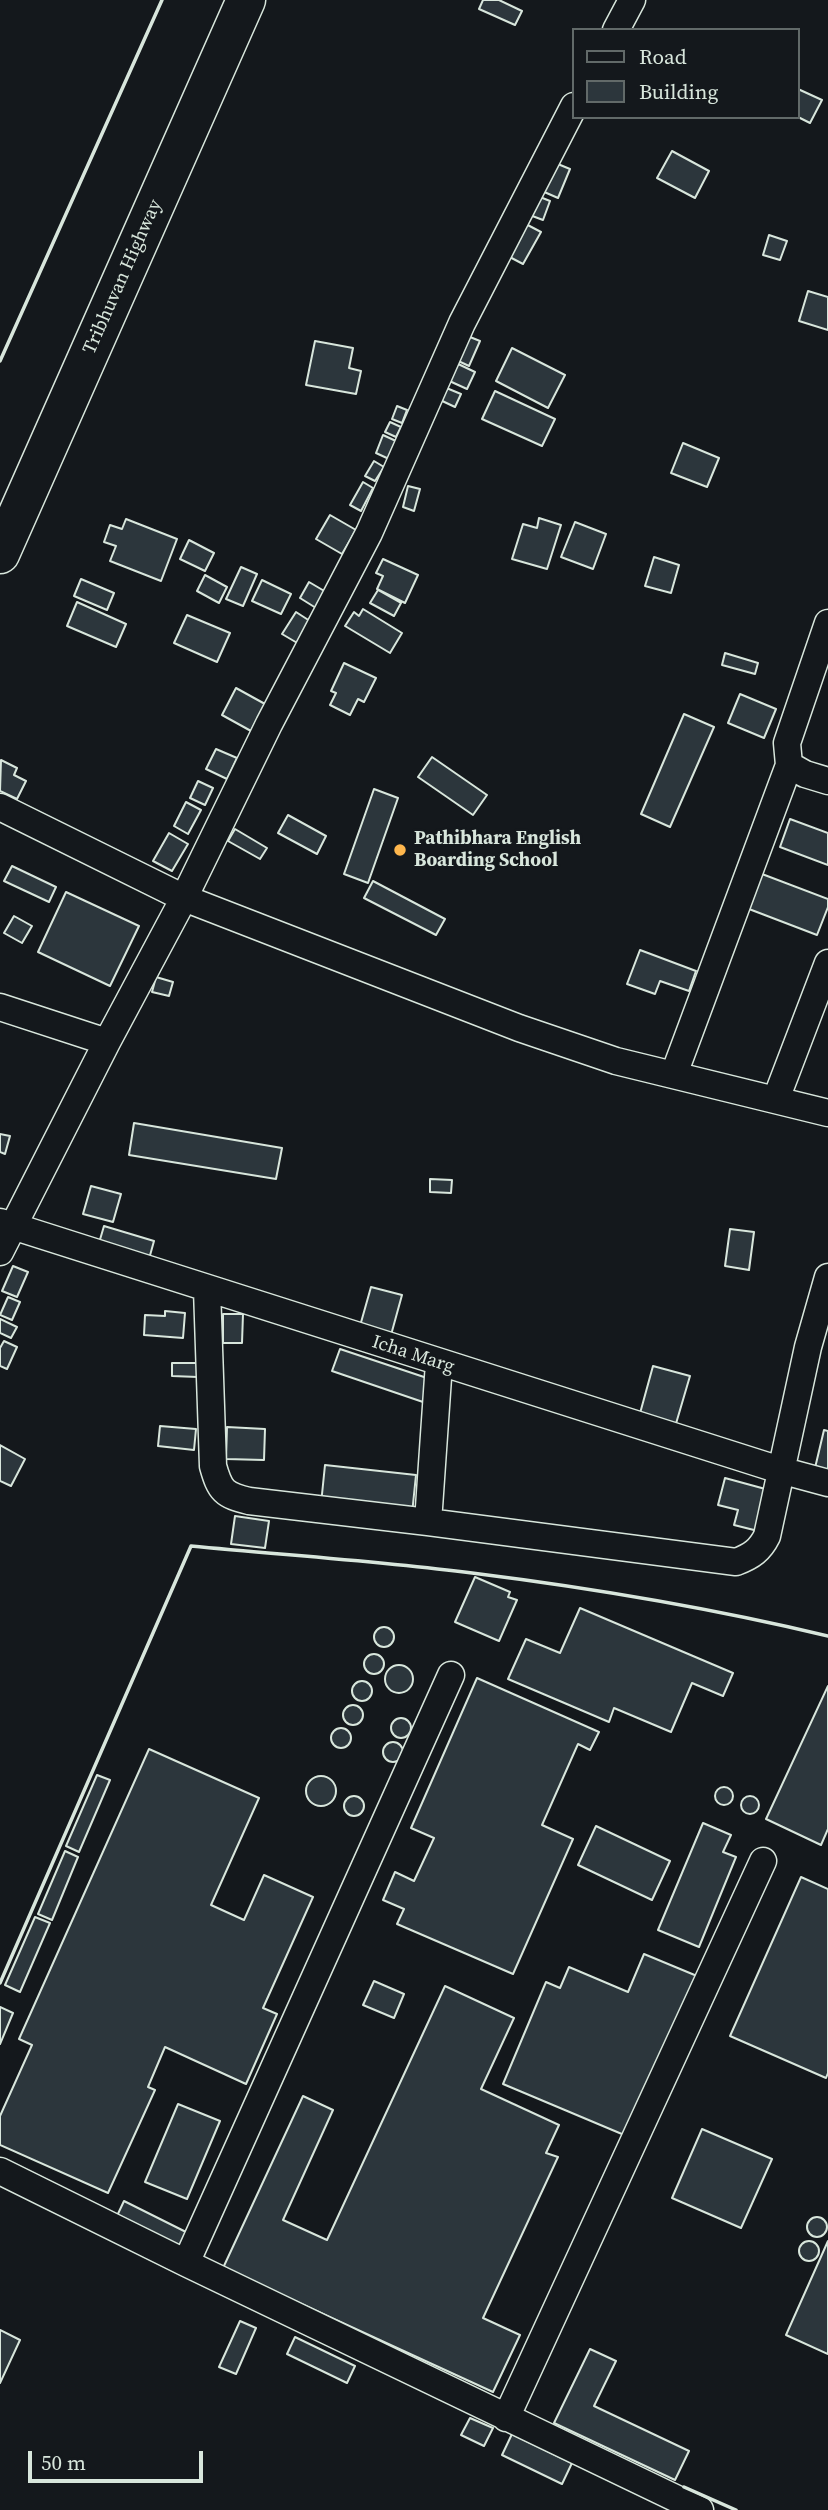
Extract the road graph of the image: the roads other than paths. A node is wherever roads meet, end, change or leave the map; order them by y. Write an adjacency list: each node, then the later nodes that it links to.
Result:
1 (246, 0): 5 (highway, Tribhuvan Highway)
2 (632, 0): 3 (street)
3 (617, 28)
4 (572, 110): 10 (street)
5 (0, 554)
6 (828, 623): 7 (street)
7 (789, 765): 8 (street); 14 (street)
8 (828, 781)
9 (0, 807): 10 (street)
10 (184, 898): 13 (street); 14 (street)
11 (828, 963): 15 (street)
12 (0, 1007): 13 (street)
13 (107, 1042): 17 (street)
14 (674, 1074): 15 (street)
15 (776, 1099): 16 (street)
16 (828, 1113)
17 (7, 1225): 18 (street); 20 (street, Icha Marg)
18 (0, 1252)
19 (828, 1277): 21 (street)
20 (207, 1289): 22 (street, Icha Marg); 25 (street)
21 (818, 1350): 23 (street)
22 (439, 1363): 23 (street, Icha Marg); 25 (street)
23 (780, 1470): 24 (street, Icha Marg); 25 (street)
24 (828, 1483)
25 (428, 1522)
26 (450, 1675): 29 (street)
27 (762, 1861): 30 (street)
28 (0, 2171): 29 (street)
29 (186, 2263): 30 (street)
30 (506, 2418): 31 (street)
31 (700, 2510)

